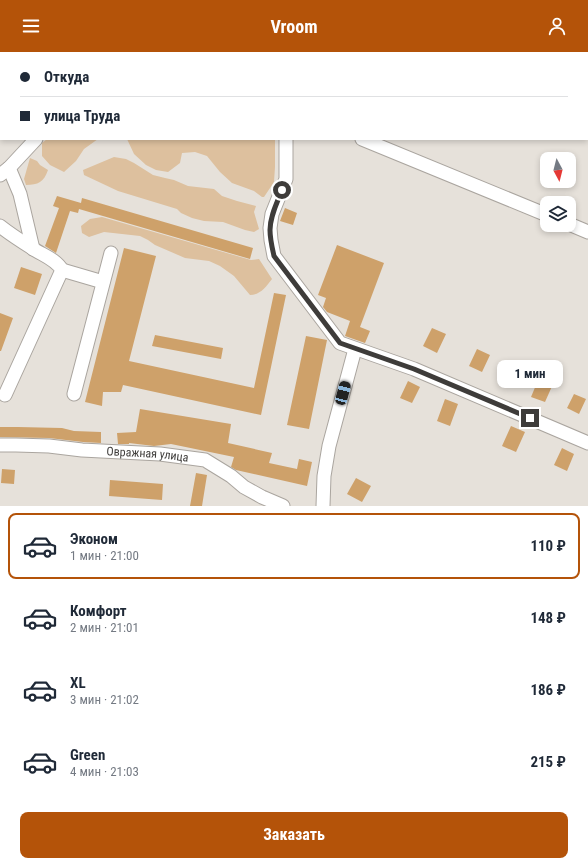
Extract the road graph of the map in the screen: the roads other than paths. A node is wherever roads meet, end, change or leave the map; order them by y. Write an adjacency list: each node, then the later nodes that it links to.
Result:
1 (35, 140): 4 (street)
2 (286, 140): 13 (street)
3 (364, 140): 5 (street)
4 (4, 171): 9 (street)
5 (540, 212)
6 (0, 226): 9 (street)
7 (576, 227): 8 (street)
8 (588, 232)
9 (33, 249): 11 (street)
10 (111, 253): 12 (street)
11 (62, 270): 12 (street); 15 (street)
12 (103, 282): 14 (street)
13 (355, 349): 16 (street); 19 (street)
14 (74, 394)
15 (5, 395)
16 (588, 443)
17 (0, 445): 18 (street, Овражная улица)
18 (283, 506)
19 (323, 506)

